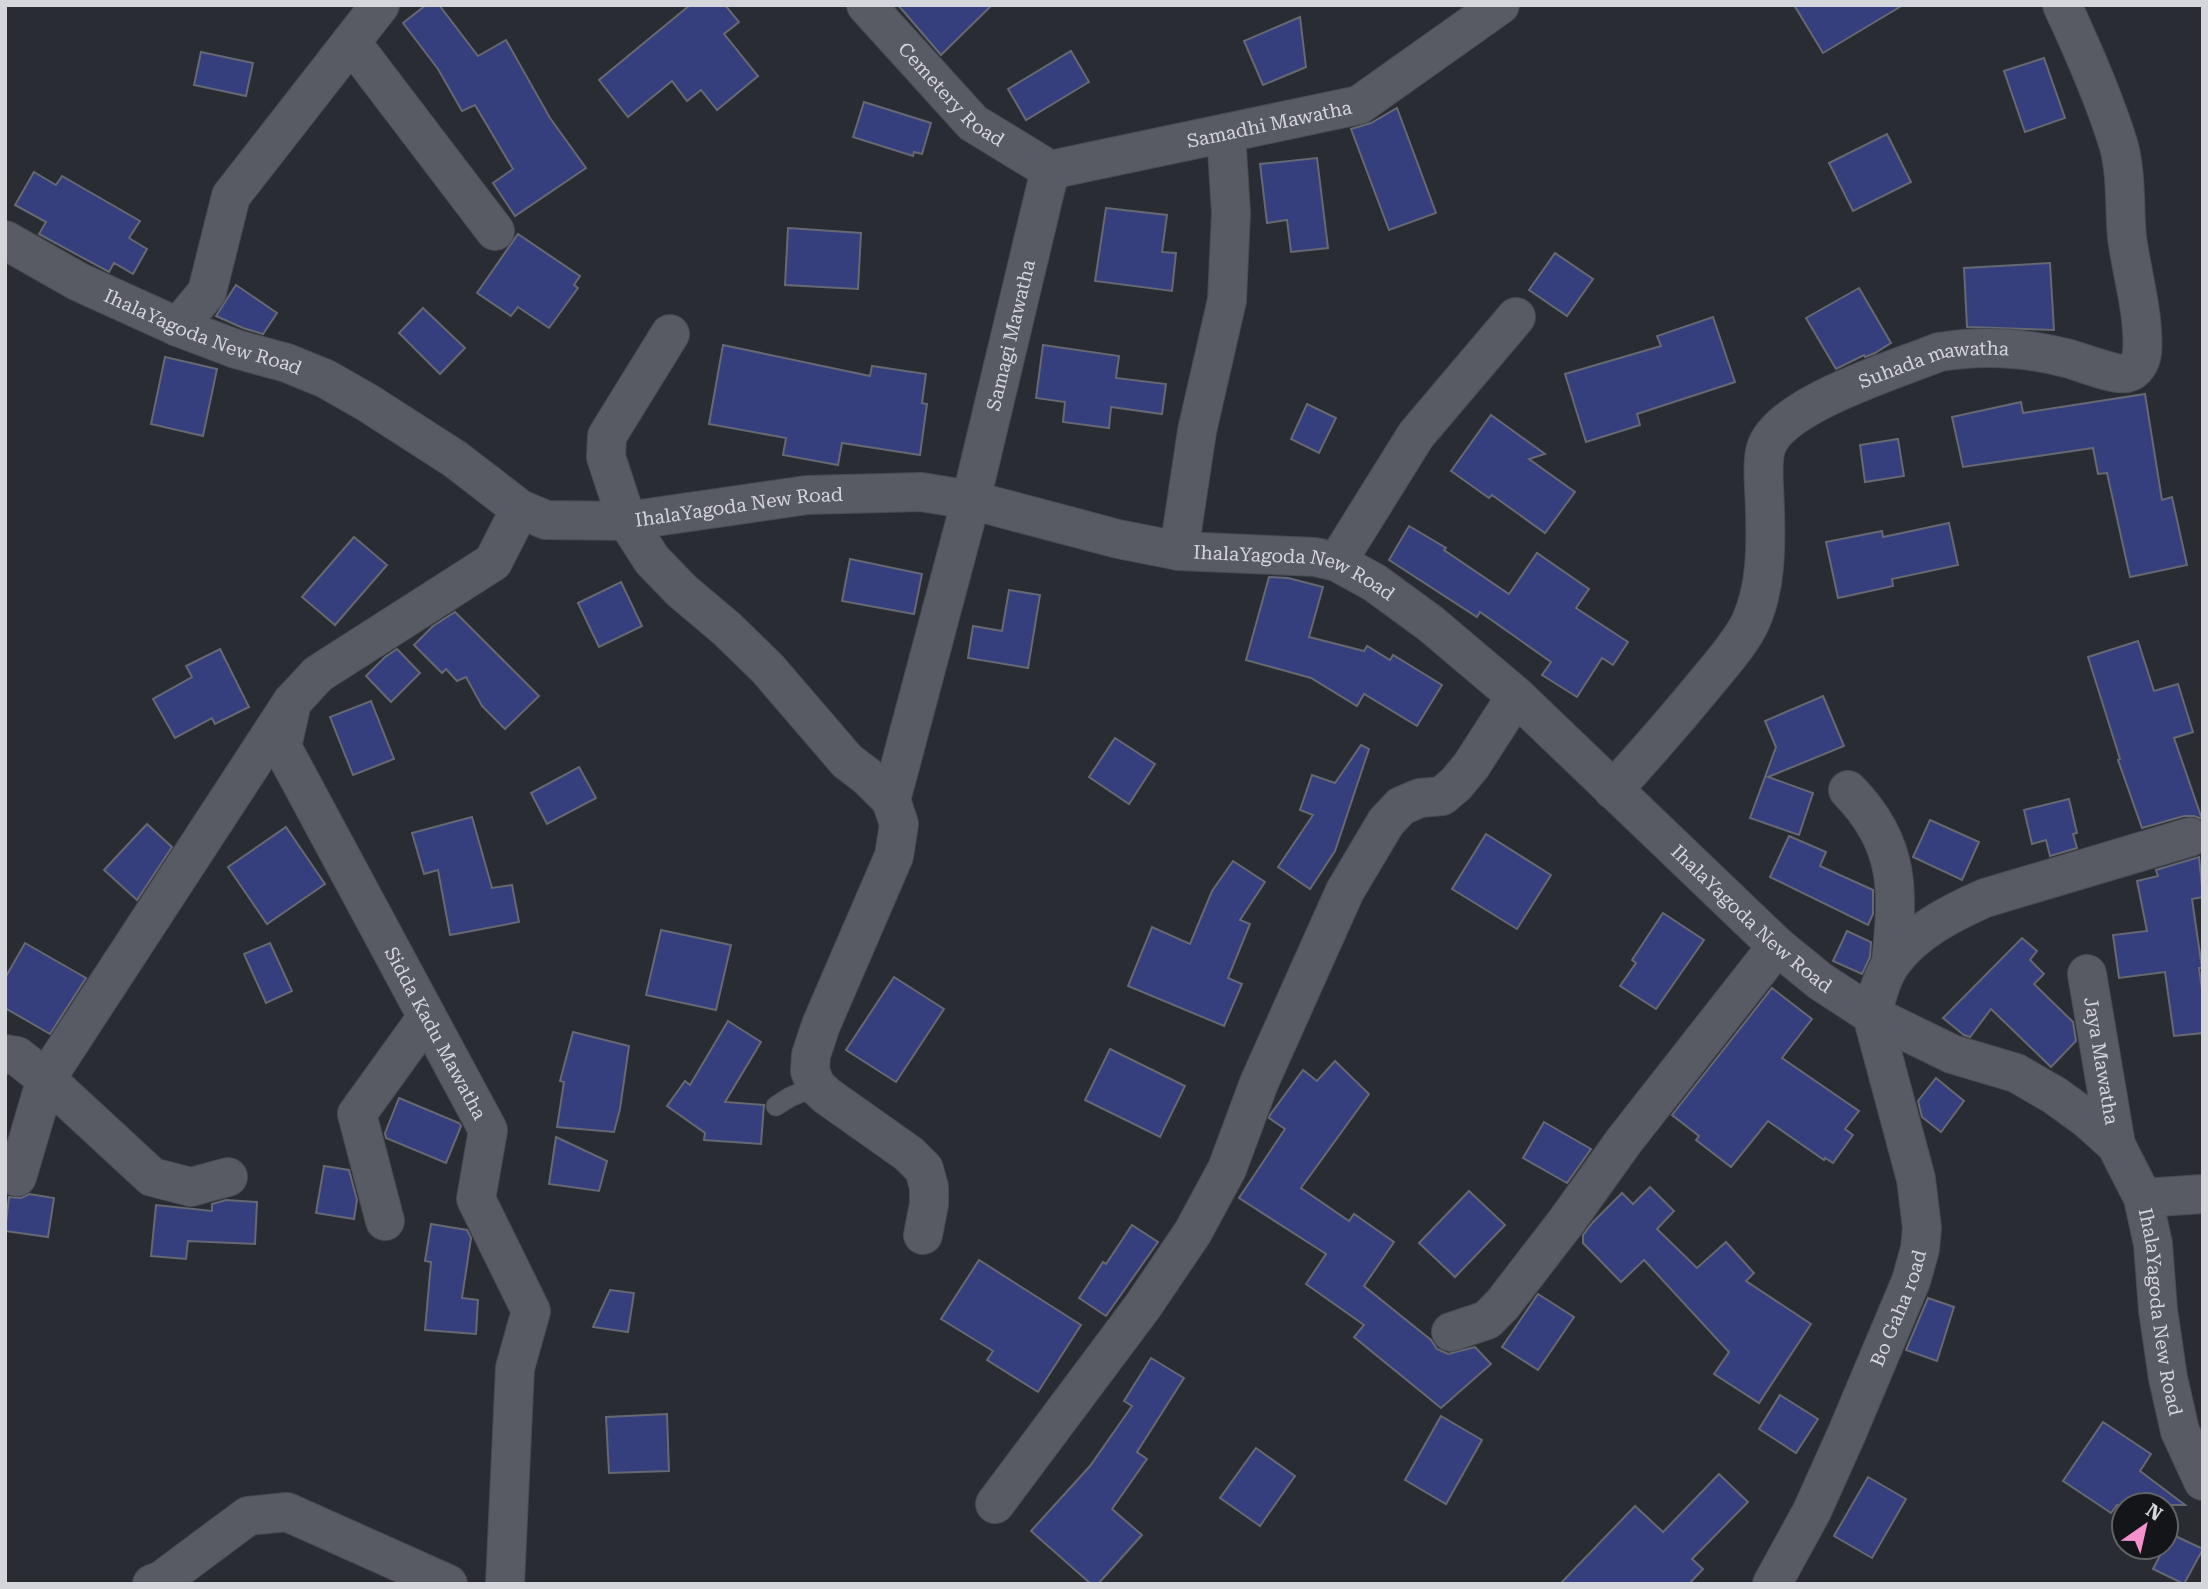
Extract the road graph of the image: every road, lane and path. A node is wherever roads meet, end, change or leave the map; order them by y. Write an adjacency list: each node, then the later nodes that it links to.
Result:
1 (380, 5): 5 (street)
2 (866, 5): 7 (street, Cemetery Road)
3 (1500, 5): 6 (street, Samadhi Mawatha)
4 (2062, 5): 20 (street, Suhada mawatha)
5 (351, 42): 8 (street); 11 (street)
6 (1226, 133): 7 (street, Samadhi Mawatha); 16 (street)
7 (1050, 170): 13 (street, Samagi Mawatha)
8 (495, 231)
9 (5, 240): 11 (street, IhalaYagoda New Road)
10 (1516, 317): 17 (street)
11 (178, 327): 14 (street, IhalaYagoda New Road)
12 (670, 334): 15 (street)
13 (971, 500): 15 (street, IhalaYagoda New Road); 16 (street, IhalaYagoda New Road); 22 (street, Samagi Mawatha)
14 (520, 509): 15 (street, IhalaYagoda New Road); 19 (street)
15 (627, 521): 22 (street)
16 (1179, 551): 17 (street, IhalaYagoda New Road)
17 (1337, 562): 18 (street, IhalaYagoda New Road)
18 (1516, 696): 20 (street, IhalaYagoda New Road); 42 (street)
19 (292, 702): 28 (street, Sidda Kadu Mawatha); 30 (street)
20 (1613, 790): 24 (street, IhalaYagoda New Road)
21 (1848, 790): 25 (street)
22 (891, 800): 31 (street)
23 (2190, 837): 25 (street)
24 (1777, 946): 27 (street, IhalaYagoda New Road); 40 (street)
25 (1891, 963): 27 (street)
26 (2087, 974): 33 (street, Jaya Mawatha)
27 (1872, 1015): 33 (street, IhalaYagoda New Road); 46 (street, Bo Gaha road)
28 (427, 1017): 38 (street); 45 (street, Sidda Kadu Mawatha)
29 (5, 1054): 30 (street)
30 (46, 1079): 34 (street); 35 (street)
31 (816, 1086): 32 (lane); 39 (street)
32 (776, 1106)
33 (2116, 1146): 37 (street, IhalaYagoda New Road)
34 (17, 1177)
35 (228, 1177)
36 (2203, 1194): 37 (street)
37 (2143, 1198): 41 (street, IhalaYagoda New Road)
38 (385, 1221)
39 (923, 1235)
40 (1451, 1332)
41 (2203, 1481)
42 (995, 1504)
43 (152, 1584): 44 (street)
44 (448, 1584)
45 (505, 1584)
46 (1772, 1584)

